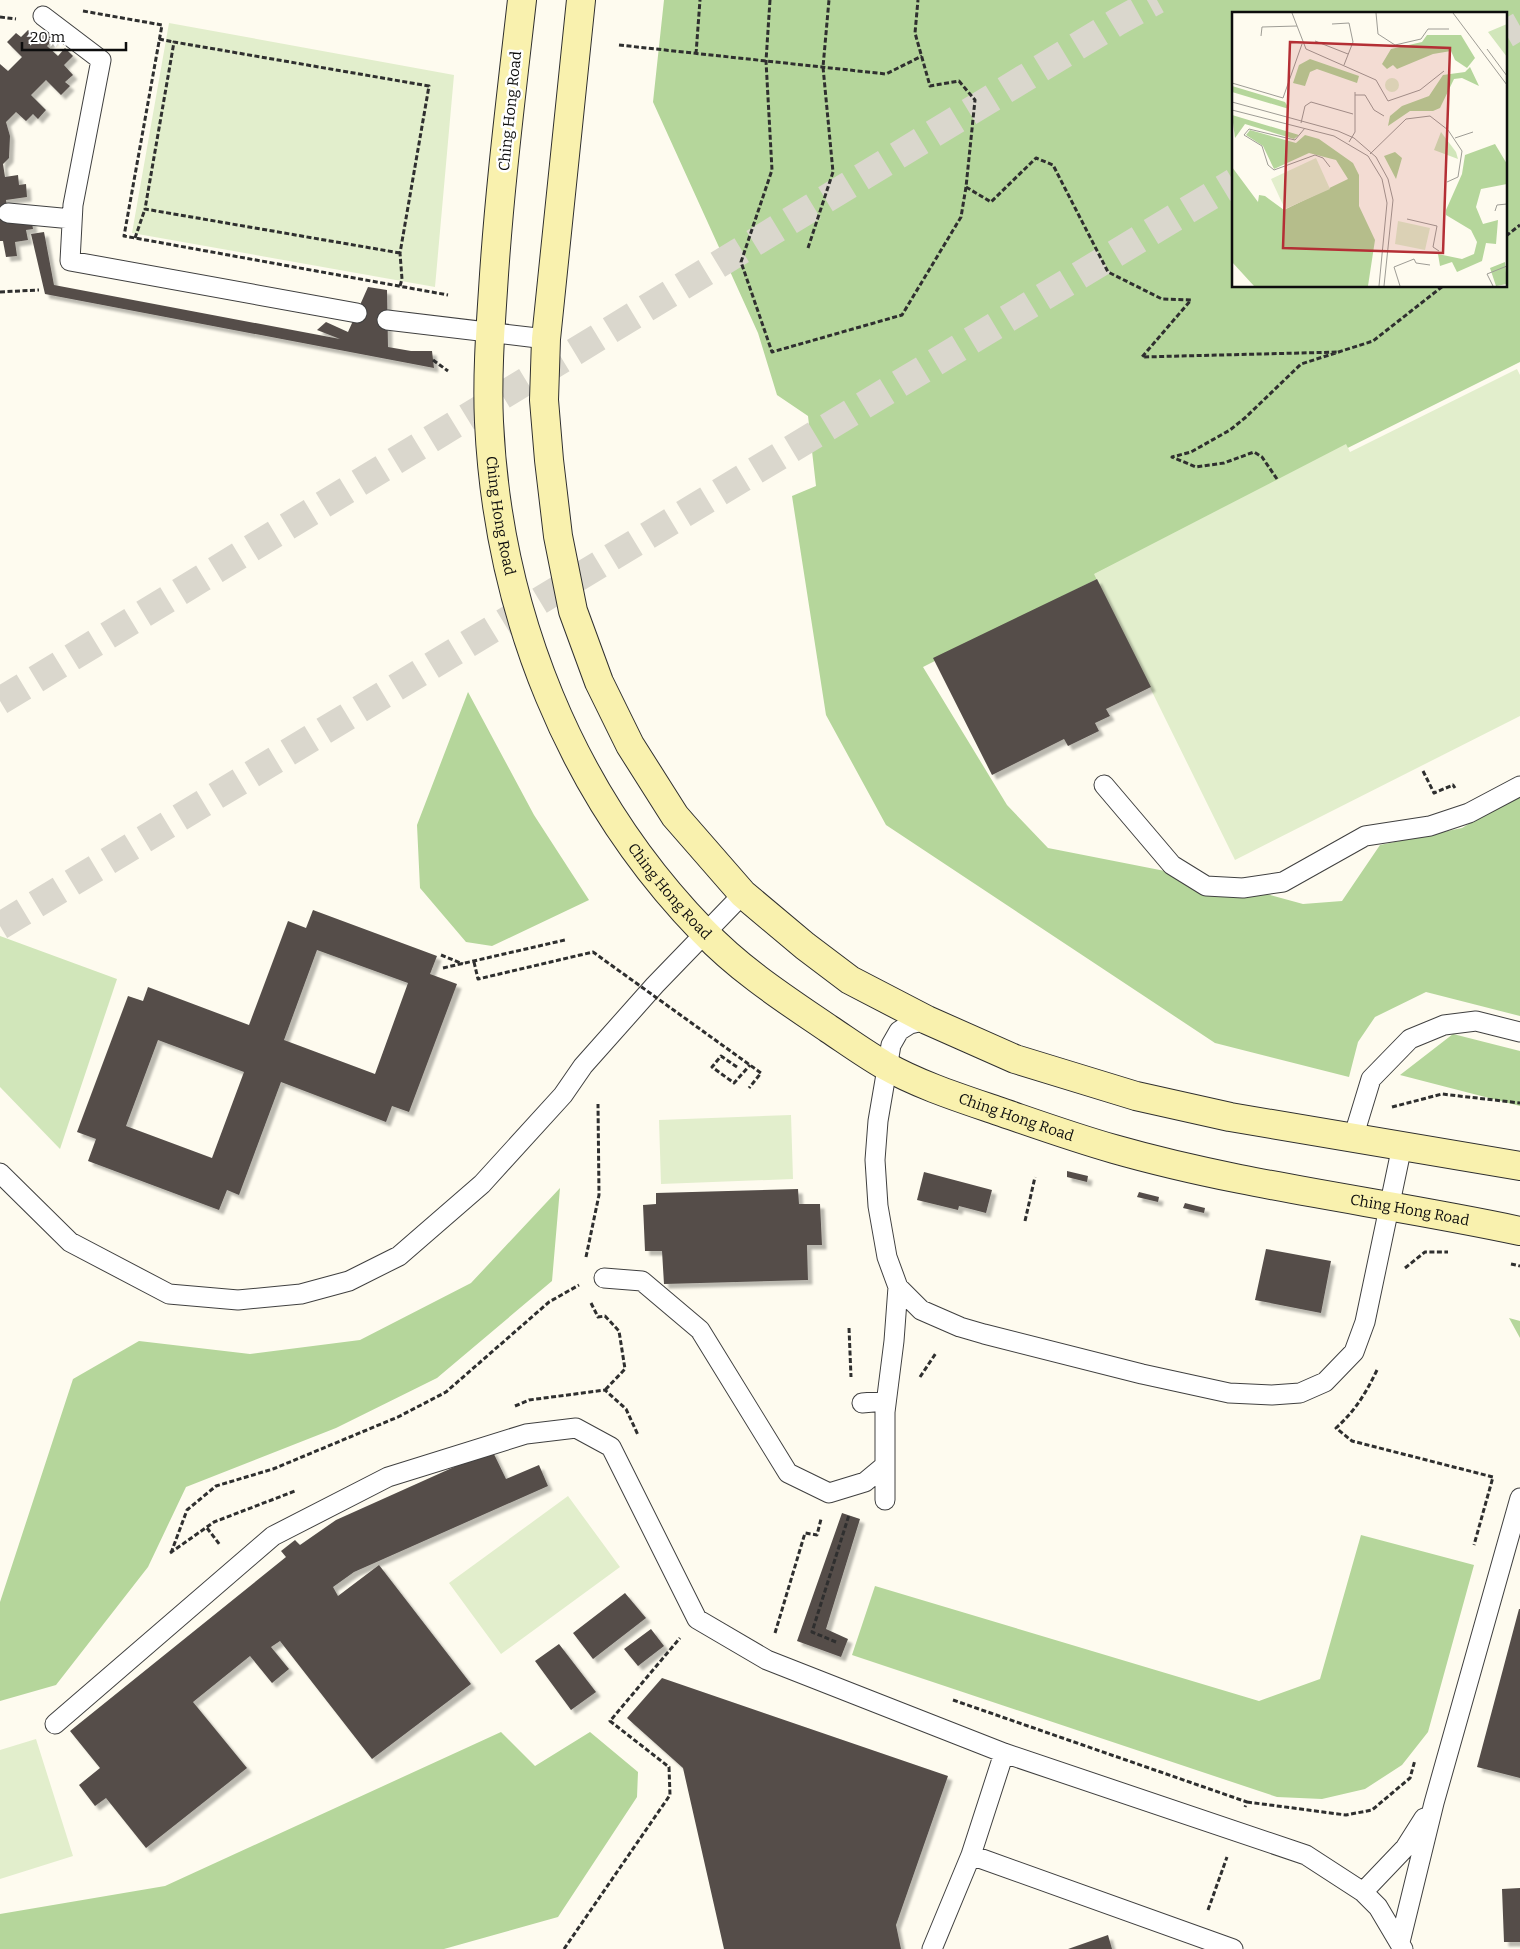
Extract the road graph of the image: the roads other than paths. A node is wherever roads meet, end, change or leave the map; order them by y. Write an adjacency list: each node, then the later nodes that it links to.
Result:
1 (522, 0): 8 (main road, Ching Hong Road)
2 (581, 0): 9 (main road)
3 (42, 16): 5 (lane)
4 (8, 213): 5 (lane)
5 (72, 219): 6 (lane)
6 (357, 313)
7 (388, 320): 8 (lane)
8 (490, 333): 9 (lane); 13 (main road, Ching Hong Road)
9 (546, 339): 12 (main road)
10 (1104, 785): 11 (lane)
11 (1520, 786)
12 (743, 894): 13 (lane); 14 (main road)
13 (705, 934): 16 (main road, Ching Hong Road); 20 (lane)
14 (927, 1020): 16 (lane); 17 (main road)
15 (1520, 1032): 17 (lane)
16 (886, 1067): 21 (main road, Ching Hong Road); 24 (lane)
17 (1353, 1138): 18 (main road)
18 (1402, 1146): 19 (main road); 21 (lane)
19 (1520, 1166)
20 (0, 1172)
21 (1390, 1204): 22 (main road, Ching Hong Road); 24 (lane)
22 (1520, 1231)
23 (604, 1278): 27 (lane)
24 (898, 1287): 25 (lane)
25 (885, 1401): 26 (lane); 27 (lane)
26 (862, 1403)
27 (883, 1467): 29 (lane)
28 (1520, 1498): 32 (lane)
29 (885, 1500)
30 (55, 1724): 31 (lane)
31 (1004, 1753): 33 (lane); 34 (lane)
32 (1434, 1803): 34 (lane); 35 (lane)
33 (971, 1855): 36 (lane); 37 (lane)
34 (1363, 1892): 35 (lane)
35 (1401, 1946)
36 (932, 1949)
37 (1233, 1949)

